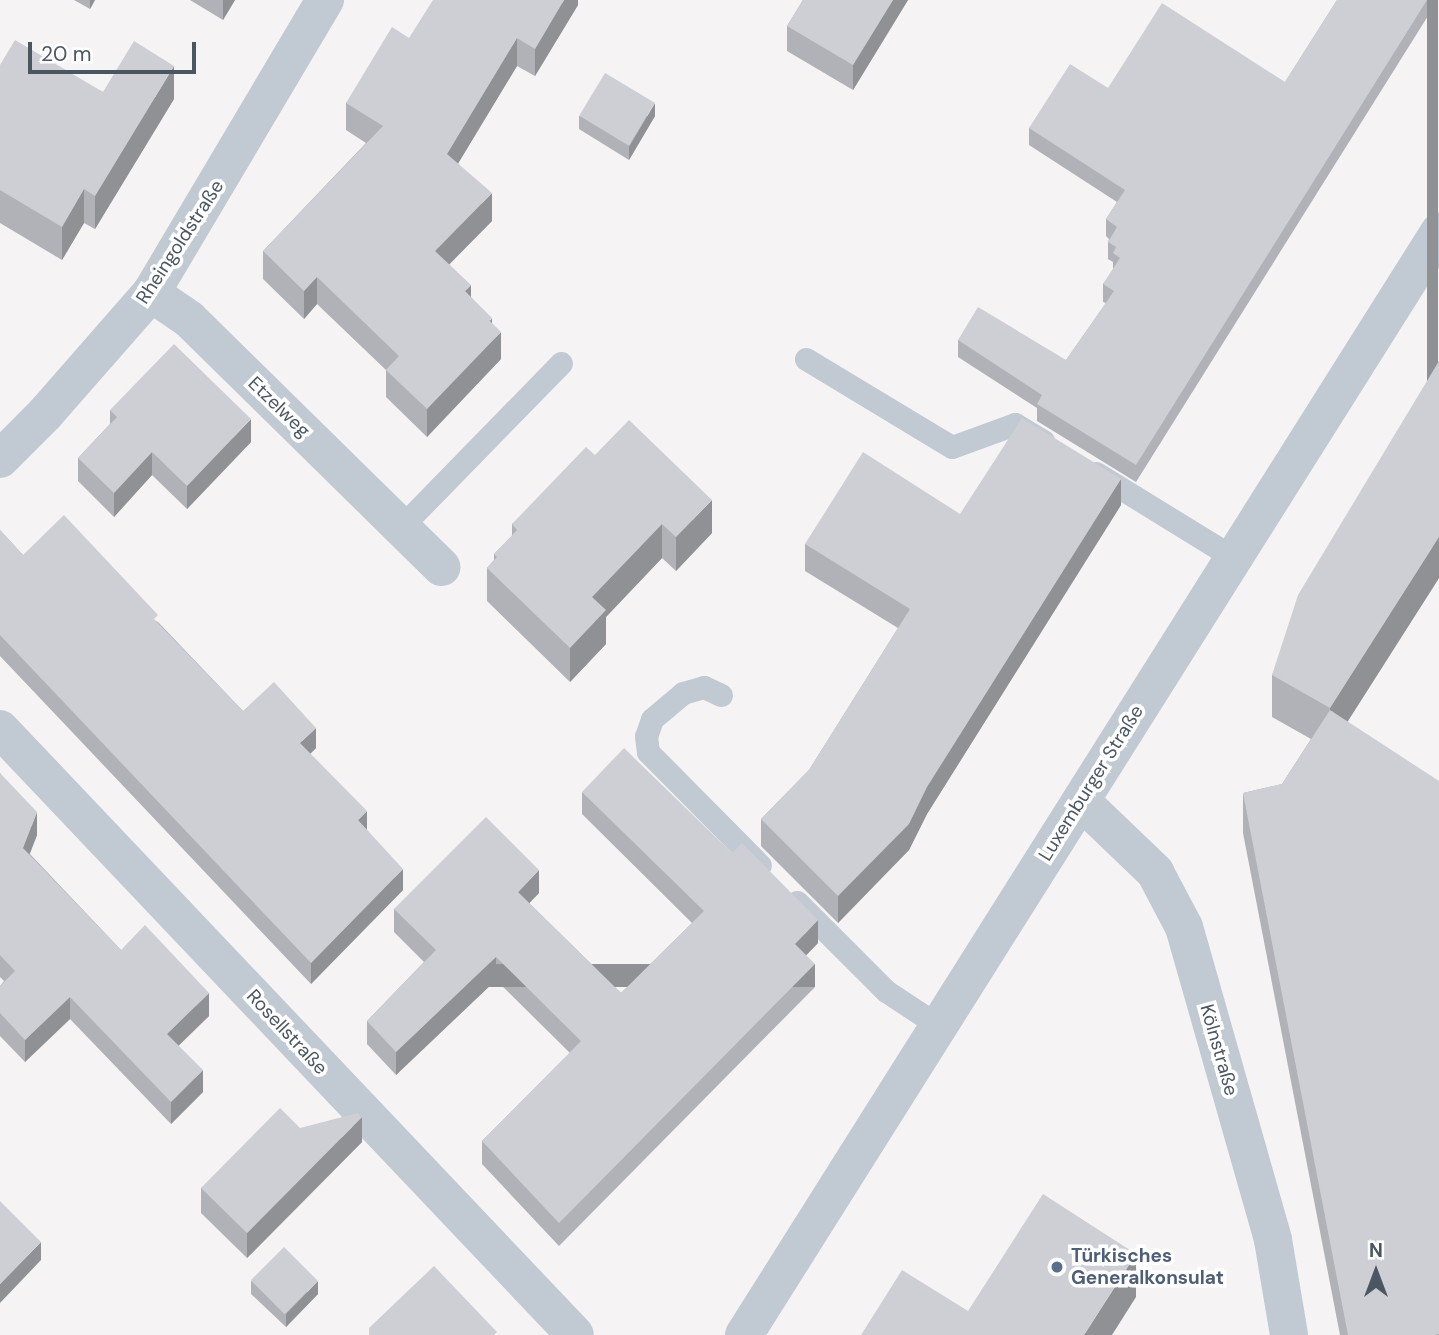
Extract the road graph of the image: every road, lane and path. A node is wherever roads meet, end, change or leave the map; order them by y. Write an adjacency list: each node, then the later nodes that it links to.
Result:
1 (326, 0): 3 (street, Rheingoldstraße)
2 (1439, 232): 8 (street, Luxemburger Straße)
3 (151, 293): 6 (street, Rheingoldstraße); 7 (street, Etzelweg)
4 (806, 359): 8 (lane)
5 (561, 363): 7 (lane)
6 (0, 459)
7 (401, 527): 9 (street, Etzelweg)
8 (1234, 558): 12 (street, Luxemburger Straße)
9 (441, 567)
10 (721, 695): 13 (lane)
11 (0, 729): 14 (street, Rosellstraße)
12 (1080, 800): 13 (street, Luxemburger Straße); 16 (street, Kölnstraße)
13 (939, 1026): 15 (street, Luxemburger Straße)
14 (575, 1335)
15 (744, 1335)
16 (1289, 1335)

